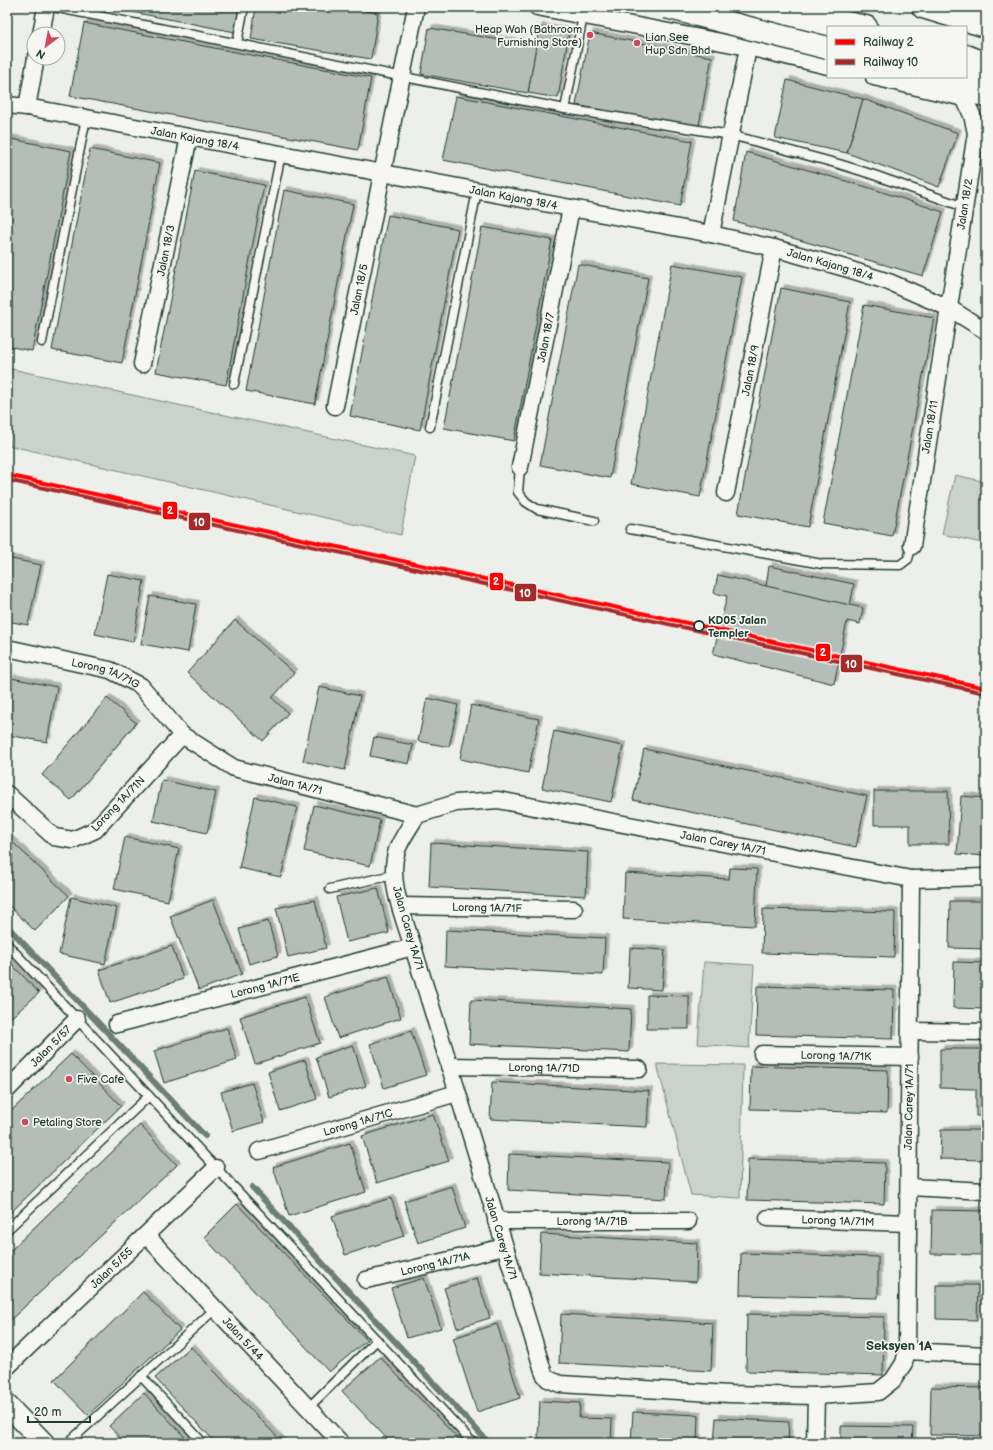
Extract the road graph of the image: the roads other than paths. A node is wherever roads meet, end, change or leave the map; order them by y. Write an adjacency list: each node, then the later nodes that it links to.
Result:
1 (46, 7): 13 (street)
2 (53, 7): 17 (lane)
3 (244, 7): 17 (lane)
4 (416, 7): 24 (street, Jalan 18/5)
5 (537, 7): 12 (street)
6 (666, 7): 19 (main road, bridge)
7 (698, 7): 11 (main road)
8 (923, 7): 15 (main road)
9 (982, 7): 10 (main road)
10 (986, 9)
11 (762, 12): 14 (main road); 16 (main road); 18 (street)
12 (583, 16): 18 (street); 32 (lane)
13 (42, 26)
14 (859, 26)
15 (986, 26)
16 (827, 36)
17 (237, 43): 24 (lane)
18 (748, 47): 23 (street); 34 (street)
19 (827, 48)
20 (967, 56): 21 (main road)
21 (986, 64)
22 (35, 66): 31 (street)
23 (827, 66)
24 (402, 76): 32 (lane); 37 (street, Jalan 18/5)
25 (967, 77): 28 (main road)
26 (878, 78): 39 (street, Jalan 18/2)
27 (930, 78): 29 (main road)
28 (986, 83)
29 (986, 96)
30 (7, 105): 31 (street, Jalan Kajang 18/4)
31 (27, 107): 33 (street, Jalan Kajang 18/4)
32 (565, 109): 34 (lane)
33 (86, 118): 35 (street, Jalan Kajang 18/4); 45 (lane)
34 (731, 135): 39 (lane); 41 (street)
35 (189, 137): 36 (street, Jalan Kajang 18/4); 46 (street, Jalan 18/3)
36 (281, 154): 37 (street, Jalan Kajang 18/4); 47 (lane)
37 (382, 173): 38 (street, Jalan Kajang 18/4); 48 (street, Jalan 18/5)
38 (477, 191): 40 (street, Jalan Kajang 18/4); 49 (lane)
39 (964, 207): 43 (street, Jalan 18/2)
40 (571, 208): 41 (street, Jalan Kajang 18/4); 50 (street, Jalan 18/7)
41 (711, 234): 42 (street, Jalan Kajang 18/4)
42 (774, 248): 43 (street, Jalan Kajang 18/4); 51 (street, Jalan 18/9)
43 (949, 308): 44 (street, Jalan Kajang 18/4); 54 (street, Jalan 18/11)
44 (986, 331)
45 (42, 342)
46 (142, 364)
47 (234, 384)
48 (336, 406)
49 (430, 427)
50 (520, 467): 52 (lane)
51 (726, 493)
52 (594, 521)
53 (630, 529): 54 (lane)
54 (912, 546)
55 (7, 648): 56 (street, Lorong 1A/71G)
56 (182, 735): 57 (street, Lorong 1A/71N); 58 (street, Jalan 1A/71)
57 (7, 794)
58 (417, 814): 59 (street, Jalan Carey 1A/71); 61 (street, Jalan Carey 1A/71)
59 (393, 875): 62 (lane); 63 (street, Jalan Carey 1A/71)
60 (986, 877): 61 (street)
61 (911, 879): 69 (street, Jalan Carey 1A/71)
62 (330, 889)
63 (401, 906): 64 (street, Lorong 1A/71F); 66 (street, Jalan Carey 1A/71)
64 (574, 909)
65 (7, 944): 67 (lane)
66 (413, 947): 68 (street, Lorong 1A/71E); 73 (street, Jalan Carey 1A/71)
67 (78, 1020): 75 (street, Jalan 5/57); 77 (lane)
68 (117, 1024)
69 (910, 1030): 70 (street); 72 (street, Jalan Carey 1A/71)
70 (986, 1032)
71 (762, 1054): 72 (street, Lorong 1A/71K)
72 (910, 1057): 80 (street, Jalan Carey 1A/71)
73 (449, 1066): 74 (street, Lorong 1A/71D); 76 (street, Jalan Carey 1A/71)
74 (639, 1069)
75 (7, 1090)
76 (457, 1093): 78 (street, Lorong 1A/71C); 83 (street, Jalan Carey 1A/71)
77 (149, 1096): 79 (lane); 86 (lane)
78 (259, 1150)
79 (216, 1168): 87 (street, Jalan 5/55); 91 (lane)
80 (909, 1187): 81 (street); 85 (street, Jalan Carey 1A/71)
81 (986, 1191)
82 (768, 1218): 85 (street, Lorong 1A/71M)
83 (496, 1221): 84 (street, Lorong 1A/71B); 88 (street, Jalan Carey 1A/71)
84 (688, 1221)
85 (908, 1223): 92 (street, Jalan Carey 1A/71)
86 (7, 1230)
87 (146, 1235): 90 (street, Jalan 5/44); 94 (street, Jalan 5/55)
88 (504, 1247): 89 (street, Lorong 1A/71A); 96 (street, Jalan Carey 1A/71)
89 (366, 1280)
90 (215, 1309): 95 (lane); 98 (street, Jalan 5/44)
91 (377, 1340): 98 (lane); 103 (lane)
92 (907, 1351): 93 (street); 96 (street, Jalan Carey 1A/71)
93 (986, 1354)
94 (7, 1367)
95 (141, 1376): 100 (lane); 101 (lane)
96 (816, 1396): 104 (street)
97 (7, 1405): 99 (street)
98 (308, 1408): 102 (street, Jalan 5/44)
99 (44, 1443)
100 (68, 1443)
101 (203, 1443)
102 (341, 1443)
103 (473, 1443)
104 (815, 1443)

